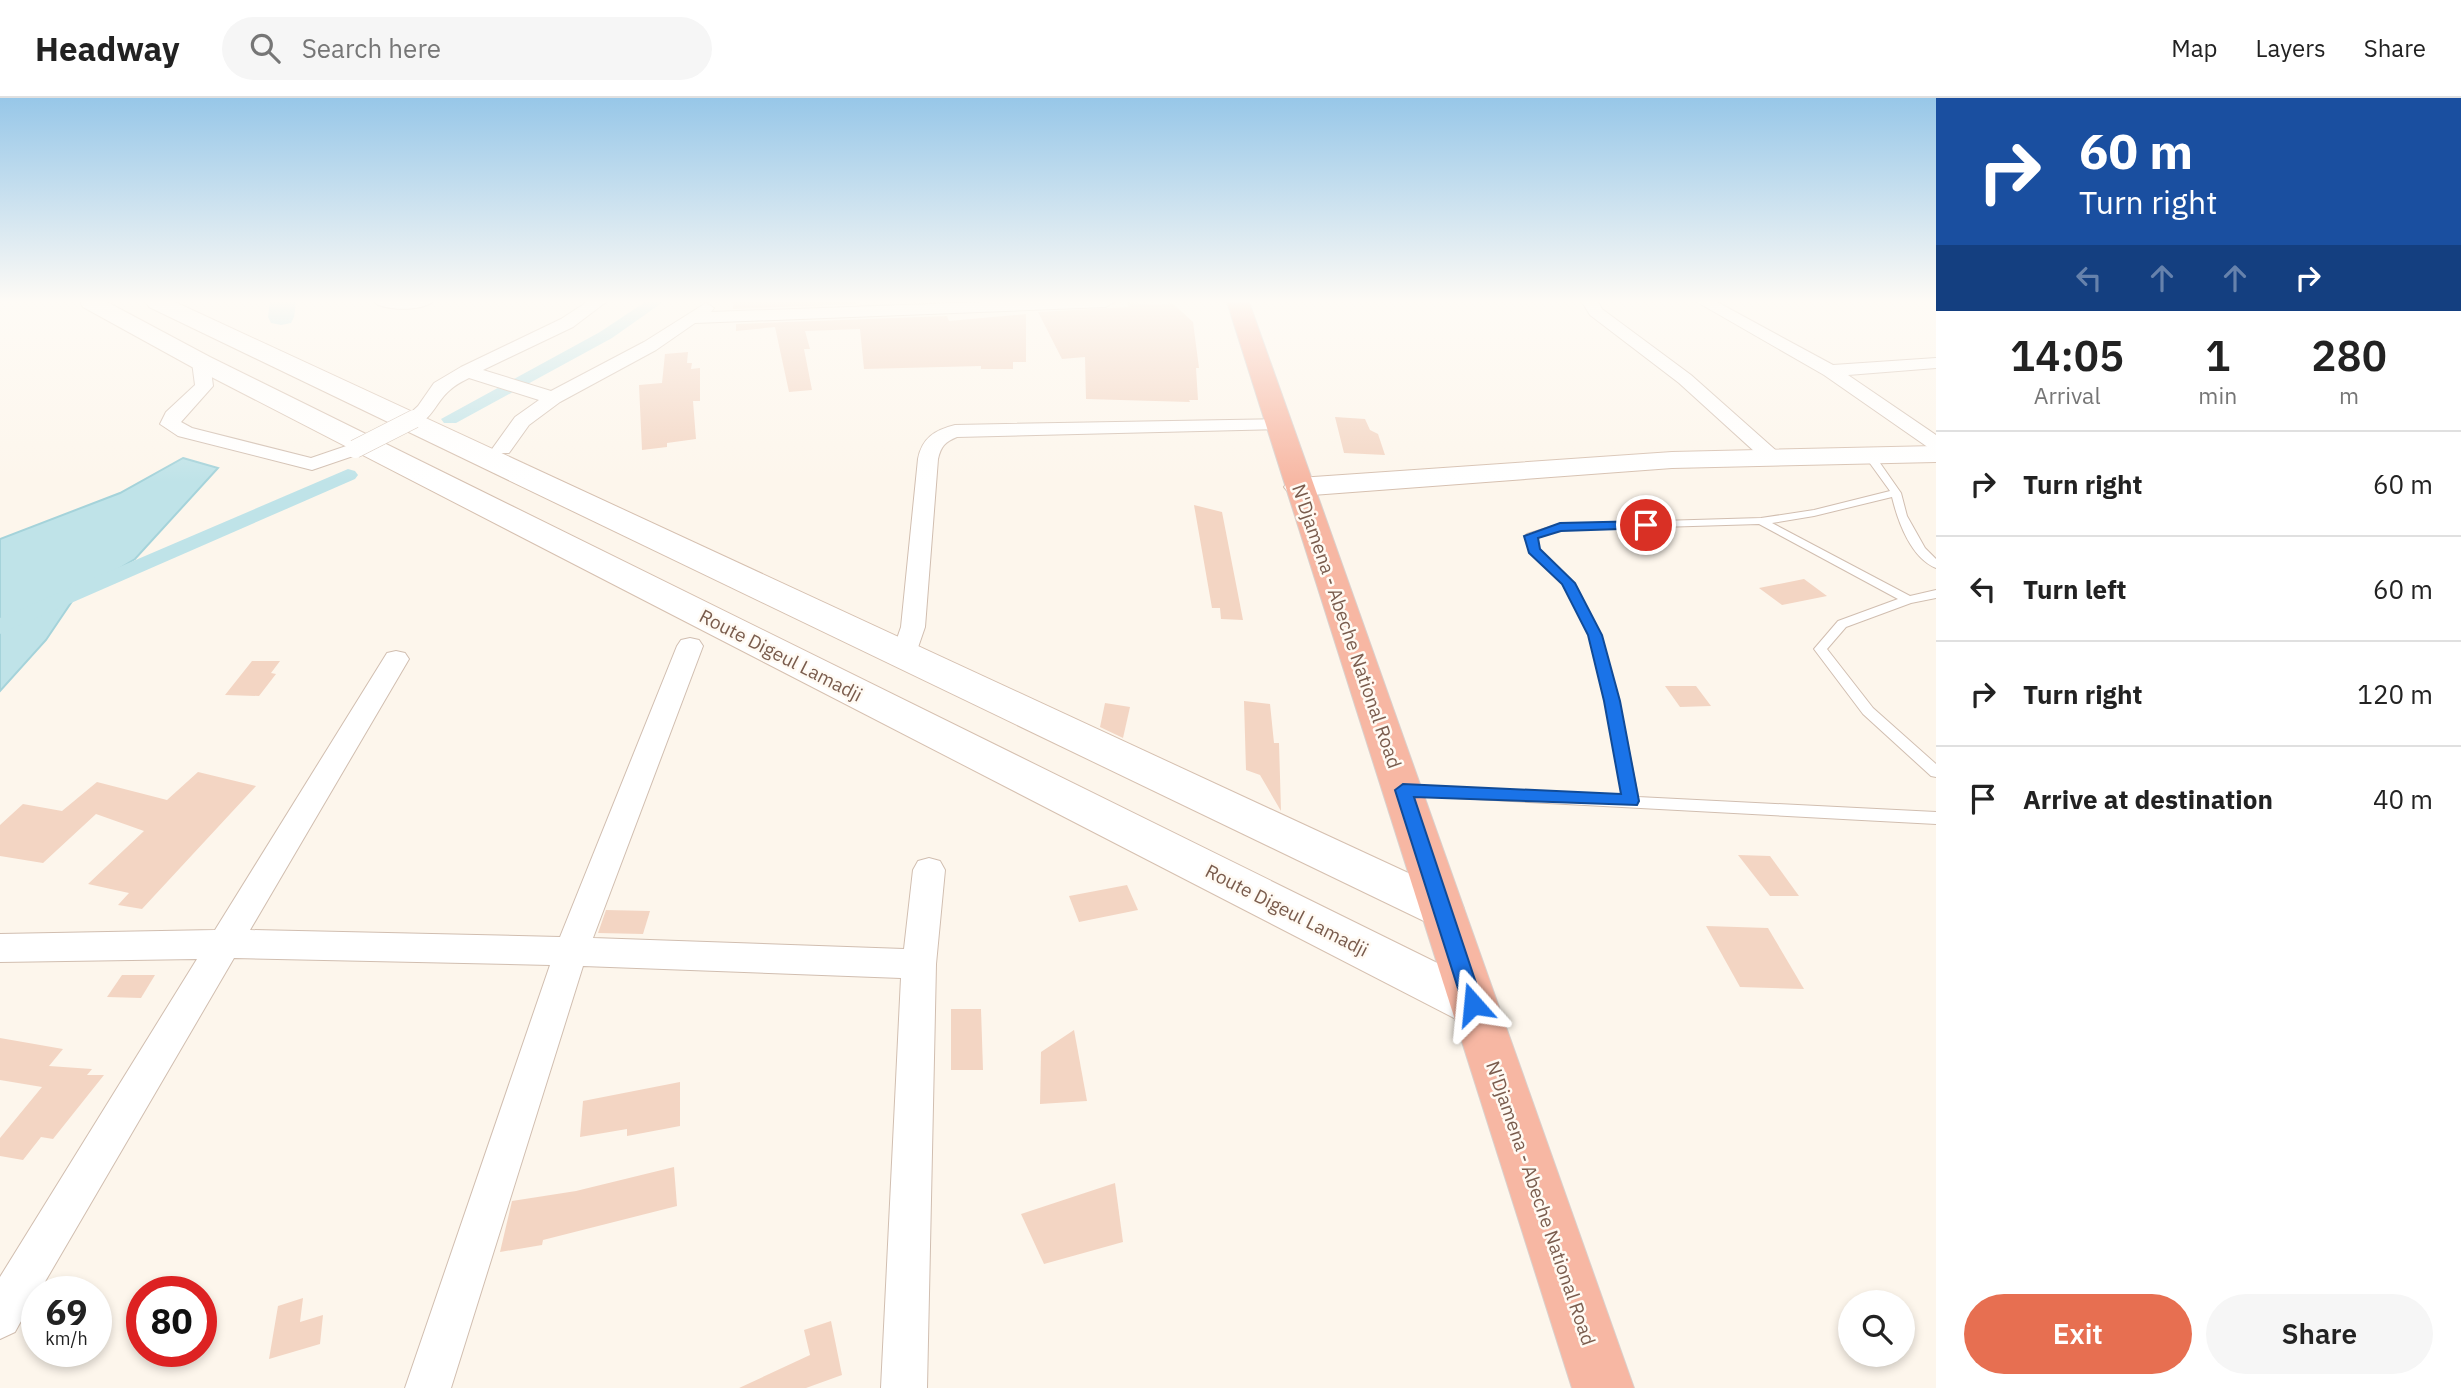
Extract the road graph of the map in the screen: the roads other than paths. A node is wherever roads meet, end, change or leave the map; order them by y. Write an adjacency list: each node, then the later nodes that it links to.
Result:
1 (201, 362): 9 (street, bridge); 37 (main road, Route Digeul Lamadji)
2 (284, 362): 25 (main road)
3 (485, 362): 9 (street)
4 (620, 362): 11 (street)
5 (1259, 362): 12 (highway, N'Djamena - Abeche National Road)
6 (1663, 362): 17 (street)
7 (1814, 362): 10 (street)
8 (1936, 363): 10 (street)
9 (467, 371): 11 (street)
10 (1830, 371): 13 (street)
11 (553, 398): 14 (street)
12 (1280, 425): 18 (highway, N'Djamena - Abeche National Road); 25 (street)
13 (1936, 444)
14 (502, 449)
15 (1936, 454): 16 (main road)
16 (1869, 456): 17 (main road); 19 (lane)
17 (1773, 458): 18 (main road)
18 (1299, 487): 28 (highway, N'Djamena - Abeche National Road)
19 (1896, 493): 20 (lane); 21 (lane)
20 (1761, 521): 23 (lane); 29 (lane)
21 (1936, 565)
22 (1936, 594): 23 (lane)
23 (1908, 600): 27 (lane)
24 (690, 646): 35 (street)
25 (904, 656): 32 (main road)
26 (396, 659): 33 (street)
27 (1936, 772)
28 (1403, 790): 29 (lane); 32 (highway, N'Djamena - Abeche National Road)
29 (1631, 801): 30 (lane)
30 (1936, 818)
31 (929, 870): 36 (street)
32 (1442, 909): 37 (highway, N'Djamena - Abeche National Road)
33 (222, 944): 34 (street); 35 (street); 38 (street)
34 (0, 948)
35 (571, 951): 36 (street); 39 (street)
36 (919, 964): 40 (street)
37 (1473, 1004): 41 (highway, N'Djamena - Abeche National Road)
38 (0, 1317)
39 (428, 1388)
40 (904, 1388)
41 (1603, 1388)

